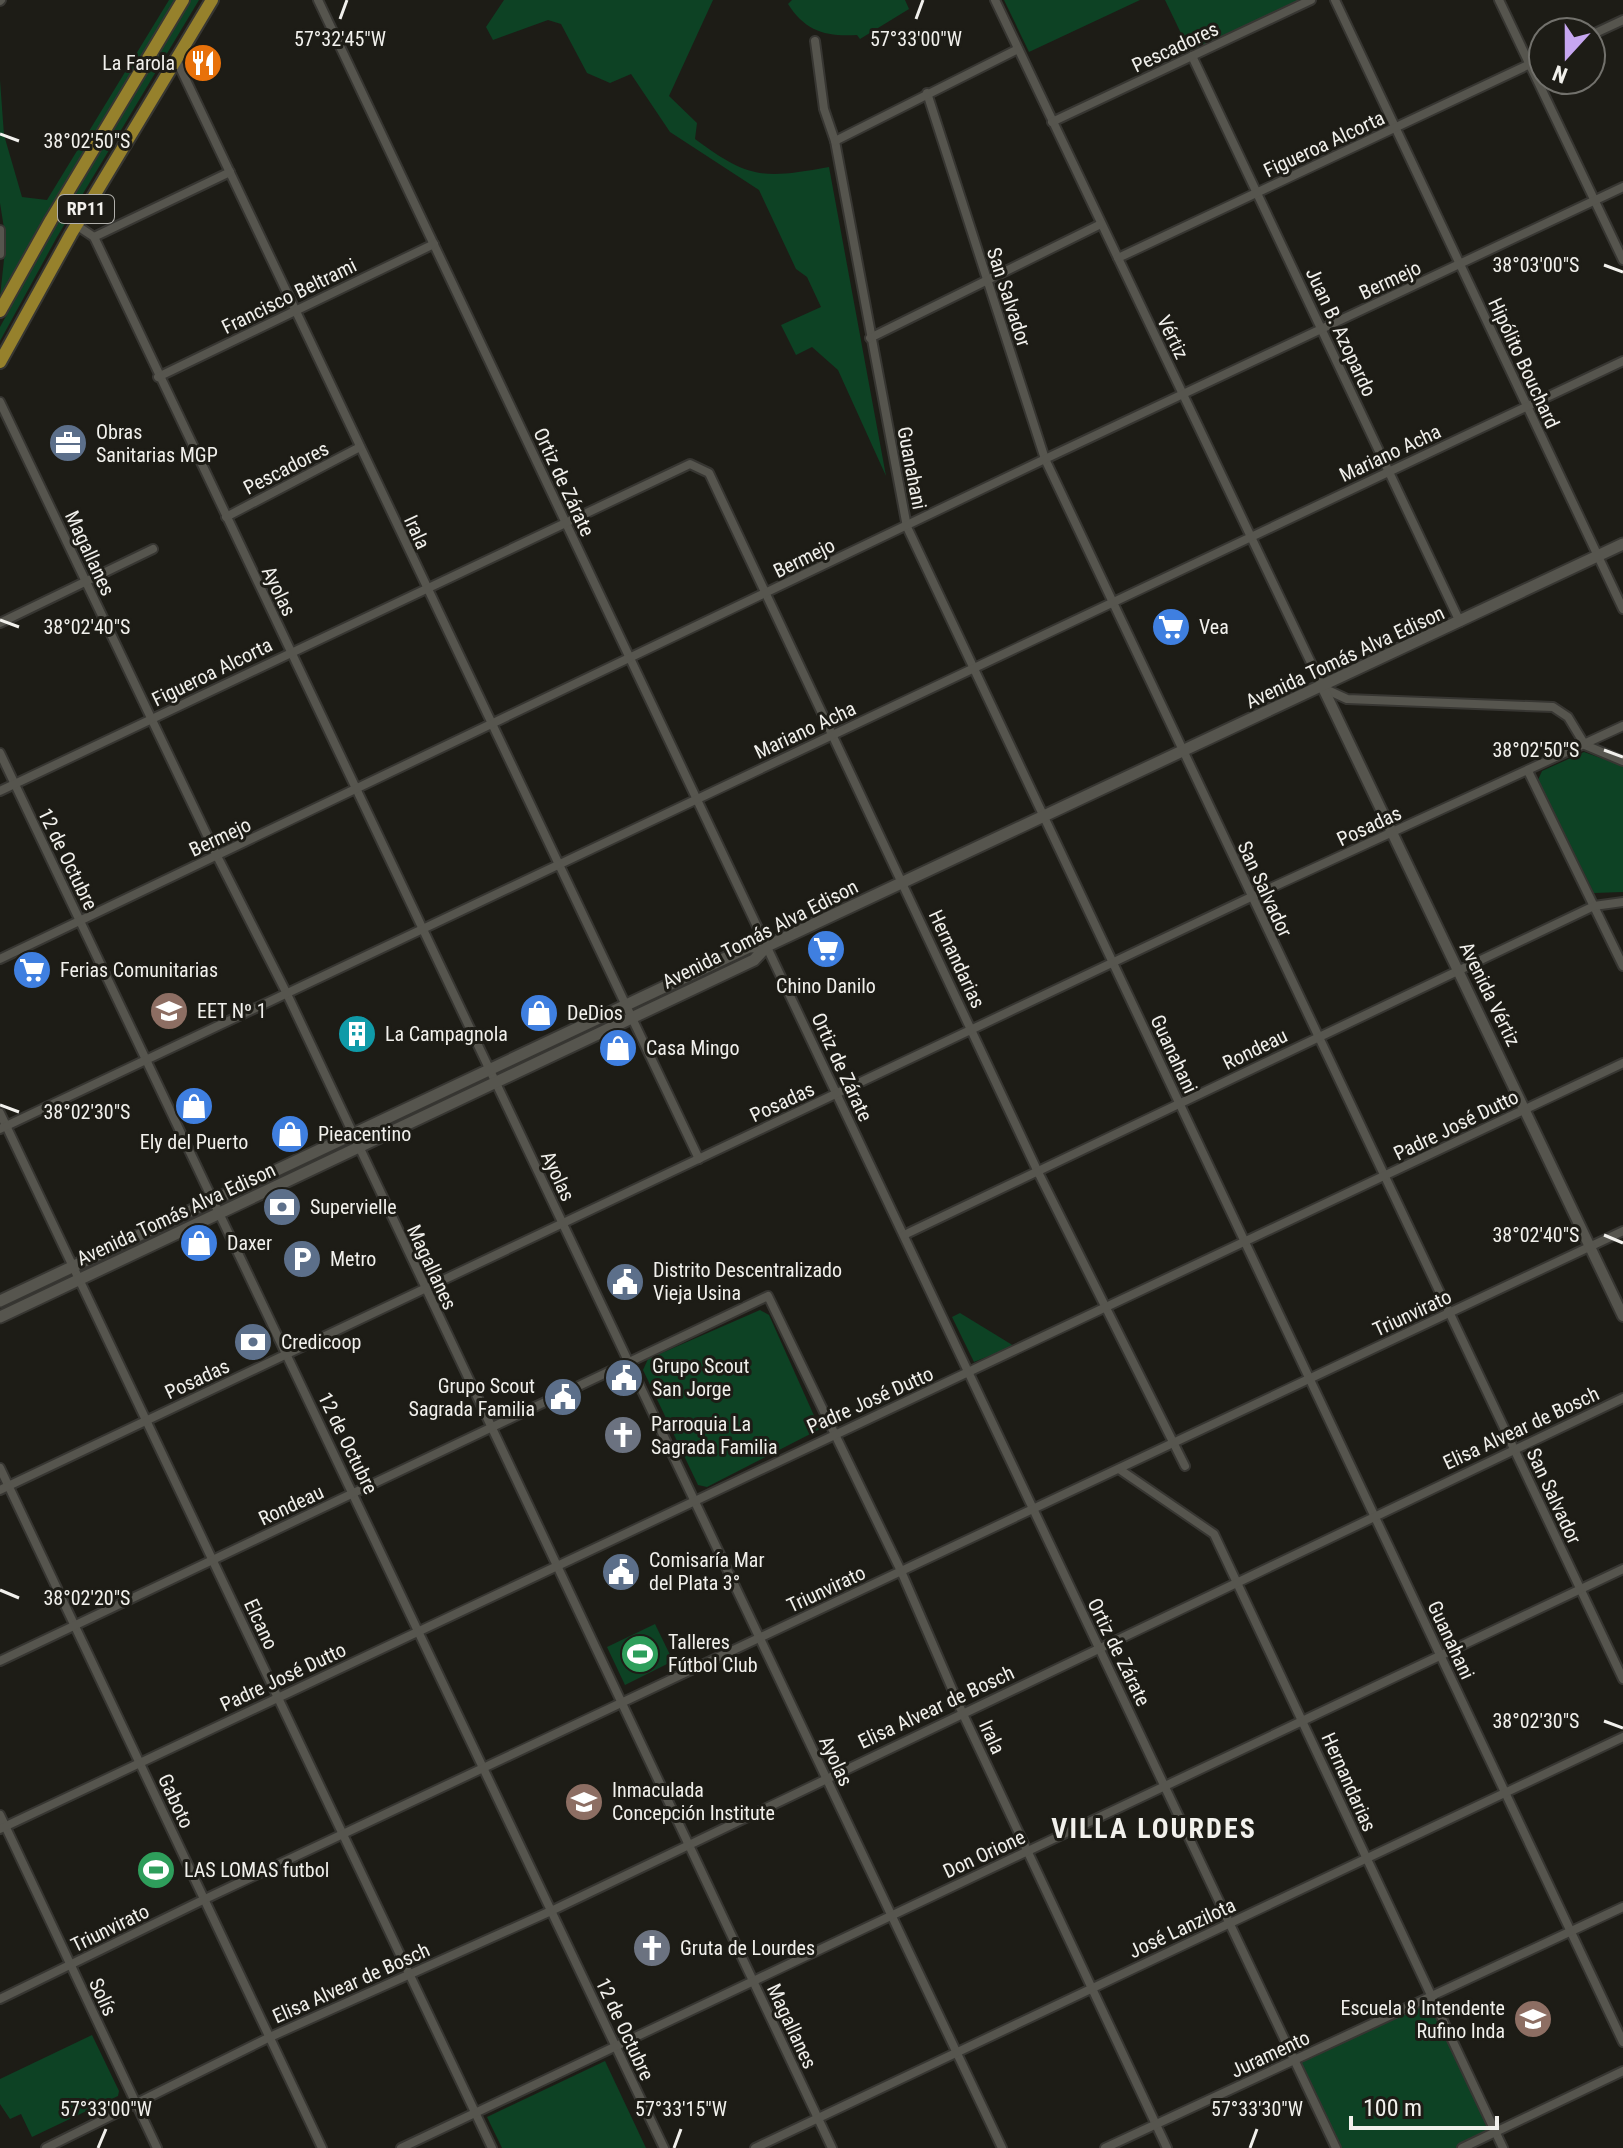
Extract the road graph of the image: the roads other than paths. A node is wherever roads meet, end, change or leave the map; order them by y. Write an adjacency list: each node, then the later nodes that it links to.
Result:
1 (183, 0): 33 (main road, RP11)
2 (212, 0): 12 (main road, RP11)
3 (318, 0): 27 (street, Ortiz de Zárate)
4 (995, 0): 9 (street, Vértiz)
5 (1311, 0): 10 (street, Pescadores)
6 (1335, 0): 17 (street, Hipólito Bouchard)
7 (1499, 0): 11 (street)
8 (815, 41): 18 (street, Guanahani)
9 (1018, 49): 14 (street); 16 (street, Vértiz)
10 (1192, 56): 16 (street, Pescadores); 21 (street, Juan B. Azopardo)
11 (1527, 58)
12 (176, 59): 19 (street, Irala); 24 (main road, RP11)
13 (1527, 65): 17 (street, Figueroa Alcorta)
14 (927, 93): 18 (street); 32 (street, San Salvador)
15 (1545, 96): 22 (street)
16 (1052, 122): 23 (street, Vértiz)
17 (1395, 127): 21 (street, Figueroa Alcorta); 31 (street, Hipólito Bouchard)
18 (835, 141): 36 (street, Guanahani)
19 (230, 172): 26 (street); 34 (street, Irala)
20 (1623, 187): 22 (street, Bermejo)
21 (1257, 193): 29 (street, Figueroa Alcorta); 35 (street, Juan B. Azopardo)
22 (1594, 200): 30 (street); 31 (street, Bermejo)
23 (1101, 224): 29 (street, Vértiz); 32 (street)
24 (76, 225): 26 (street); 38 (main road, RP11)
25 (0, 230): 28 (street)
26 (94, 237): 39 (street, Ayolas)
27 (434, 244): 34 (street, Francisco Beltrami); 48 (street, Ortiz de Zárate)
28 (0, 254)
29 (1118, 258): 40 (street, Vértiz)
30 (1623, 260)
31 (1460, 264): 35 (street, Bermejo); 42 (street, Hipólito Bouchard)
32 (986, 280): 36 (street); 44 (street, San Salvador)
33 (0, 311)
34 (296, 312): 39 (street, Francisco Beltrami); 43 (street, Irala)
35 (1322, 330): 40 (street, Bermejo); 46 (street, Juan B. Azopardo)
36 (870, 338): 49 (street, Guanahani)
37 (1623, 361): 42 (street, Mariano Acha)
38 (0, 362)
39 (158, 377): 47 (street, Ayolas)
40 (1184, 396): 44 (street, Bermejo); 50 (street, Vértiz)
41 (0, 402): 54 (street, Magallanes)
42 (1527, 406): 46 (street, Mariano Acha); 53 (street, Hipólito Bouchard)
43 (360, 447): 47 (street, Pescadores); 55 (street, Irala)
44 (1045, 459): 49 (street, Bermejo); 57 (street, San Salvador)
45 (700, 466): 48 (street, Figueroa Alcorta); 56 (street, Hernandarias)
46 (1389, 471): 50 (street, Mariano Acha); 59 (street, Juan B. Azopardo)
47 (226, 517): 61 (street, Ayolas)
48 (565, 521): 55 (street, Figueroa Alcorta); 62 (street, Ortiz de Zárate)
49 (907, 527): 56 (street, Bermejo); 63 (street, Guanahani)
50 (1251, 535): 57 (street, Mariano Acha); 64 (street, Vértiz)
51 (1623, 544): 53 (main road, Avenida Tomás Alva Edison)
52 (153, 549): 54 (street)
53 (1598, 556): 58 (street, Hipólito Bouchard); 59 (main road, Avenida Tomás Alva Edison)
54 (86, 582): 60 (street); 65 (street, Magallanes)
55 (425, 587): 61 (street, Figueroa Alcorta); 66 (street, Irala)
56 (767, 594): 62 (street, Bermejo); 68 (street, Hernandarias)
57 (1112, 602): 63 (street, Mariano Acha); 70 (street, San Salvador)
58 (1623, 609)
59 (1460, 622): 64 (main road, Avenida Tomás Alva Edison)
60 (0, 623)
61 (291, 652): 65 (street, Figueroa Alcorta); 75 (street, Ayolas)
62 (630, 659): 66 (street, Bermejo); 77 (street, Ortiz de Zárate)
63 (973, 668): 68 (street, Mariano Acha); 78 (street, Guanahani)
64 (1323, 688): 69 (street); 70 (main road, Avenida Tomás Alva Edison); 79 (street, Avenida Vértiz)
65 (151, 719): 74 (street, Figueroa Alcorta); 80 (street, Magallanes)
66 (492, 725): 75 (street, Bermejo); 81 (street, Irala)
67 (1623, 726): 69 (street, Posadas)
68 (834, 734): 77 (street, Mariano Acha); 82 (street, Hernandarias)
69 (1585, 745): 72 (street); 73 (street, Posadas)
70 (1183, 752): 78 (main road, Avenida Tomás Alva Edison); 83 (street, San Salvador)
71 (0, 753): 74 (street, 12 de Octubre)
72 (1623, 761)
73 (1528, 771): 79 (street, Posadas); 85 (street)
74 (15, 784): 76 (street, Figueroa Alcorta); 86 (street, 12 de Octubre)
75 (356, 790): 80 (street, Bermejo); 87 (street, Ayolas)
76 (0, 791)
77 (697, 799): 81 (street, Mariano Acha); 88 (street, Ortiz de Zárate)
78 (1044, 817): 82 (main road, Avenida Tomás Alva Edison); 90 (street, Guanahani)
79 (1391, 833): 83 (street, Posadas); 92 (street, Avenida Vértiz)
80 (217, 856): 86 (street, Bermejo); 93 (street, Magallanes)
81 (559, 864): 87 (street, Mariano Acha); 94 (street, Irala)
82 (903, 883): 88 (main road, Avenida Tomás Alva Edison); 96 (street, Hernandarias)
83 (1251, 897): 90 (street, Posadas); 97 (street, San Salvador)
84 (1623, 902): 85 (street, Rondeau)
85 (1594, 906): 91 (street); 92 (street, Rondeau)
86 (80, 921): 89 (street, Bermejo); 98 (street, 12 de Octubre)
87 (423, 929): 93 (street, Mariano Acha); 100 (street, Ayolas)
88 (767, 946): 94 (main road, Avenida Tomás Alva Edison); 95 (main road, Avenida Tomás Alva Edison); 102 (street, Ortiz de Zárate)
89 (0, 959)
90 (1113, 963): 96 (street, Posadas); 103 (street, Guanahani)
91 (1623, 966)
92 (1459, 970): 97 (street, Rondeau); 104 (street, Avenida Vértiz)
93 (287, 994): 98 (street, Mariano Acha); 107 (street, Magallanes)
94 (627, 1004): 95 (street, Irala); 100 (main road, Avenida Tomás Alva Edison)
95 (634, 1017): 101 (main road, Avenida Tomás Alva Edison); 109 (street, Irala)
96 (972, 1029): 102 (street, Posadas); 110 (street, Hernandarias)
97 (1318, 1036): 103 (street, Rondeau); 111 (street, San Salvador)
98 (146, 1059): 106 (street, Mariano Acha); 112 (street, 12 de Octubre)
99 (1623, 1063): 104 (street, Padre José Dutto)
100 (490, 1070): 101 (street, Ayolas); 107 (main road, Avenida Tomás Alva Edison)
101 (496, 1083): 108 (main road, Avenida Tomás Alva Edison); 114 (street, Ayolas)
102 (836, 1094): 109 (street, Posadas); 116 (street, Ortiz de Zárate)
103 (1179, 1103): 110 (street, Rondeau); 117 (street, Guanahani)
104 (1525, 1110): 111 (street, Padre José Dutto); 118 (street, Avenida Vértiz)
105 (0, 1113): 106 (street, Elcano)
106 (3, 1127): 119 (street, Elcano)
107 (352, 1135): 108 (street, Magallanes); 112 (main road, Avenida Tomás Alva Edison)
108 (358, 1148): 113 (main road, Avenida Tomás Alva Edison); 121 (street, Magallanes)
109 (699, 1159): 114 (street, Posadas)
110 (1037, 1170): 116 (street, Rondeau); 124 (street, Hernandarias)
111 (1385, 1177): 117 (street, Padre José Dutto); 125 (street, San Salvador)
112 (214, 1200): 113 (street, 12 de Octubre); 119 (main road, Avenida Tomás Alva Edison)
113 (220, 1213): 120 (main road, Avenida Tomás Alva Edison); 128 (street, 12 de Octubre)
114 (563, 1224): 121 (street, Posadas); 129 (street, Ayolas)
115 (1623, 1231): 118 (street, Triunvirato)
116 (904, 1235): 130 (street, Ortiz de Zárate)
117 (1245, 1242): 124 (street, Padre José Dutto); 131 (street, Guanahani)
118 (1590, 1247): 125 (street, Triunvirato); 126 (street, Avenida Vértiz)
119 (73, 1267): 120 (street, Elcano); 123 (main road, Avenida Tomás Alva Edison)
120 (79, 1280): 127 (main road, Avenida Tomás Alva Edison); 133 (street, Elcano)
121 (425, 1289): 128 (street, Posadas); 134 (street, Magallanes)
122 (768, 1296): 129 (street, Rondeau); 135 (street, Irala)
123 (0, 1301)
124 (1108, 1307): 130 (street, Padre José Dutto); 136 (street, Hernandarias)
125 (1449, 1313): 131 (street, Triunvirato); 137 (street, San Salvador)
126 (1623, 1316)
127 (0, 1317)
128 (287, 1354): 133 (street, Posadas); 142 (street, 12 de Octubre)
129 (628, 1360): 134 (street, Rondeau); 143 (street, Ayolas)
130 (970, 1372): 135 (street, Padre José Dutto); 144 (street, Ortiz de Zárate)
131 (1309, 1379): 136 (street, Triunvirato); 145 (street, Guanahani)
132 (1623, 1398): 137 (street, Elisa Alvear de Bosch)
133 (147, 1421): 141 (street, Posadas); 146 (street, Elcano)
134 (491, 1427): 142 (street, Rondeau); 147 (street, Magallanes)
135 (832, 1434): 143 (street, Padre José Dutto); 149 (street, Irala)
136 (1173, 1443): 138 (street, Hernandarias); 140 (street, Triunvirato)
137 (1514, 1449): 145 (street, Elisa Alvear de Bosch); 151 (street, San Salvador)
138 (1185, 1466)
139 (0, 1468): 141 (street, Gaboto)
140 (1119, 1469): 144 (street, Triunvirato); 150 (street, Hernandarias)
141 (4, 1488): 152 (street, Gaboto)
142 (354, 1493): 146 (street, Rondeau); 153 (street, 12 de Octubre)
143 (694, 1499): 147 (street, Padre José Dutto); 154 (street, Ayolas)
144 (1033, 1509): 149 (street, Triunvirato); 155 (street, Ortiz de Zárate)
145 (1374, 1515): 150 (street, Elisa Alvear de Bosch); 156 (street, Guanahani)
146 (213, 1560): 152 (street, Rondeau); 159 (street, Elcano)
147 (556, 1565): 153 (street, Padre José Dutto); 160 (street, Magallanes)
148 (1623, 1569): 151 (street, Don Orione)
149 (901, 1571): 154 (street, Triunvirato); 161 (street, Irala)
150 (1237, 1582): 155 (street, Elisa Alvear de Bosch); 162 (street, Hernandarias)
151 (1580, 1589): 156 (street, Don Orione); 158 (street, San Salvador)
152 (76, 1627): 157 (street, Rondeau); 164 (street, Gaboto)
153 (419, 1630): 159 (street, Padre José Dutto); 165 (street, 12 de Octubre)
154 (759, 1638): 160 (street, Triunvirato); 166 (street, Ayolas)
155 (1099, 1647): 161 (street, Elisa Alvear de Bosch); 167 (street, Ortiz de Zárate)
156 (1441, 1655): 162 (street, Don Orione); 168 (street, Guanahani)
157 (0, 1661)
158 (1623, 1679)
159 (278, 1697): 164 (street, Padre José Dutto); 171 (street, Elcano)
160 (621, 1703): 165 (street, Triunvirato); 172 (street, Magallanes)
161 (962, 1712): 166 (street, Elisa Alvear de Bosch); 173 (street, Irala)
162 (1304, 1720): 167 (street, Don Orione); 174 (street, Hernandarias)
163 (1623, 1737): 168 (street, José Lanzilota)
164 (140, 1763): 170 (street, Padre José Dutto); 175 (street, Gaboto)
165 (484, 1768): 171 (street, Triunvirato); 177 (street, 12 de Octubre)
166 (826, 1777): 172 (street, Elisa Alvear de Bosch); 178 (street, Ayolas)
167 (1166, 1785): 173 (street, Don Orione); 179 (street, Ortiz de Zárate)
168 (1505, 1793): 174 (street, José Lanzilota); 180 (street, Guanahani)
169 (0, 1815): 170 (street, Solís)
170 (3, 1828): 181 (street, Solís)
171 (344, 1835): 175 (street, Triunvirato); 182 (street, Elcano)
172 (688, 1843): 177 (street, Elisa Alvear de Bosch); 183 (street, Magallanes)
173 (1028, 1851): 178 (street, Don Orione); 184 (street, Irala)
174 (1366, 1859): 179 (street, José Lanzilota); 185 (street, Hernandarias)
175 (205, 1899): 181 (street, Triunvirato); 187 (street, Gaboto)
176 (1623, 1907): 180 (street, Juramento)
177 (551, 1911): 182 (street, Elisa Alvear de Bosch); 189 (street, 12 de Octubre)
178 (892, 1915): 183 (street, Don Orione); 190 (street, Ayolas)
179 (1230, 1924): 184 (street, José Lanzilota); 191 (street, Ortiz de Zárate)
180 (1571, 1932): 185 (street, Juramento); 188 (street, Guanahani)
181 (71, 1965): 186 (street, Triunvirato); 193 (street, Solís)
182 (410, 1975): 187 (street, Elisa Alvear de Bosch); 194 (street, Elcano)
183 (753, 1981): 189 (street, Don Orione); 195 (street, Magallanes)
184 (1091, 1989): 190 (street, José Lanzilota); 196 (street, Irala)
185 (1433, 1995): 191 (street, Juramento); 197 (street, Hernandarias)
186 (0, 1999)
187 (270, 2037): 193 (street, Elisa Alvear de Bosch); 200 (street, Gaboto)
188 (1623, 2042)
189 (616, 2048): 194 (street, Don Orione); 203 (street, 12 de Octubre)
190 (957, 2053): 195 (street, José Lanzilota); 206 (street, Ayolas)
191 (1295, 2061): 196 (street, Juramento); 209 (street, Ortiz de Zárate)
192 (1623, 2071): 197 (street)
193 (137, 2104): 198 (street, Elisa Alvear de Bosch); 199 (street, Solís)
194 (475, 2113): 201 (street, Don Orione); 202 (street, Elcano)
195 (818, 2117): 204 (street, José Lanzilota); 205 (street, Magallanes)
196 (1156, 2123): 207 (street, Juramento); 208 (street, Irala)
197 (1495, 2132): 210 (street); 211 (street, Hernandarias)
198 (46, 2148)
199 (157, 2148)
200 (322, 2148)
201 (401, 2148)
202 (492, 2148)
203 (664, 2148)
204 (755, 2148)
205 (832, 2148)
206 (1002, 2148)
207 (1105, 2148)
208 (1167, 2148)
209 (1336, 2148)
210 (1462, 2148)
211 (1503, 2148)

